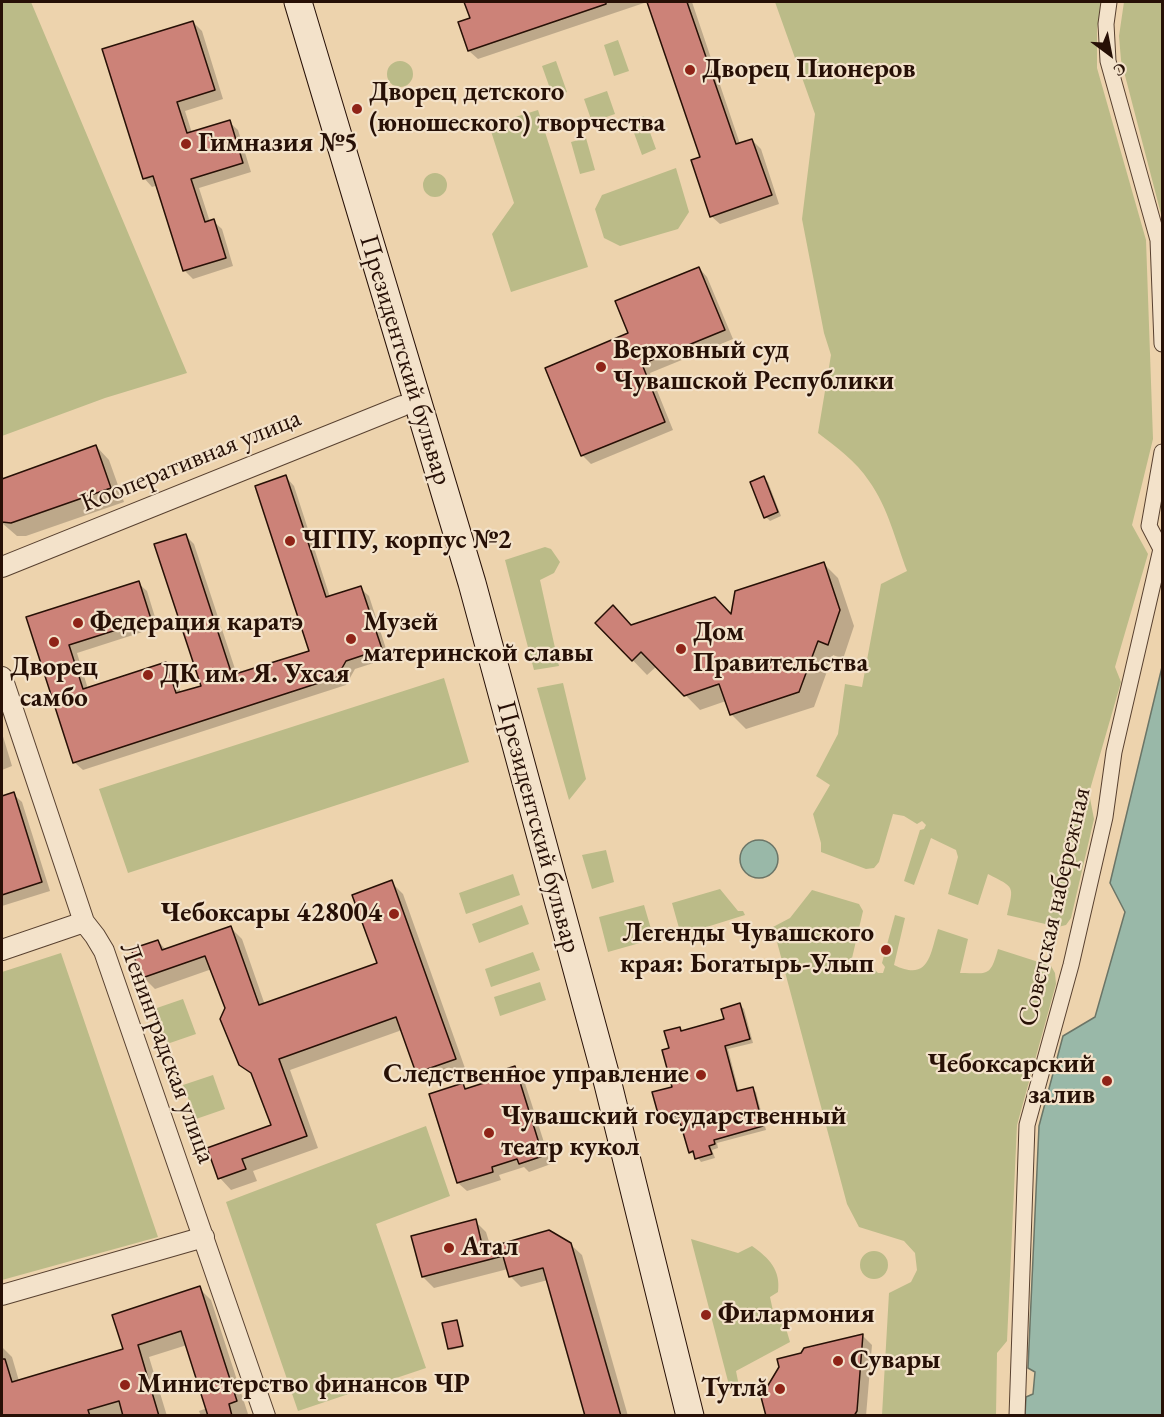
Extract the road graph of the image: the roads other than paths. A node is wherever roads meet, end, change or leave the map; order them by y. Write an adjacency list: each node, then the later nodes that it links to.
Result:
1 (281, 2): 4 (main road, Президентский бульвар)
2 (298, 2): 4 (main road, Президентский бульвар)
3 (1109, 2): 5 (street)
4 (387, 327): 6 (main road, Президентский бульвар)
5 (1162, 344)
6 (410, 404): 8 (street, Кооперативная улица); 12 (main road, Президентский бульвар)
7 (1162, 452): 18 (street, Советская набережная)
8 (2, 567)
9 (2, 678): 10 (street, Ленинградская улица)
10 (84, 922): 11 (street); 13 (street, Ленинградская улица)
11 (2, 950)
12 (635, 1224): 16 (main road, Президентский бульвар); 17 (main road, Президентский бульвар)
13 (204, 1237): 14 (street); 15 (street, Ленинградская улица)
14 (2, 1294)
15 (265, 1416)
16 (673, 1416)
17 (690, 1416)
18 (1017, 1416)

